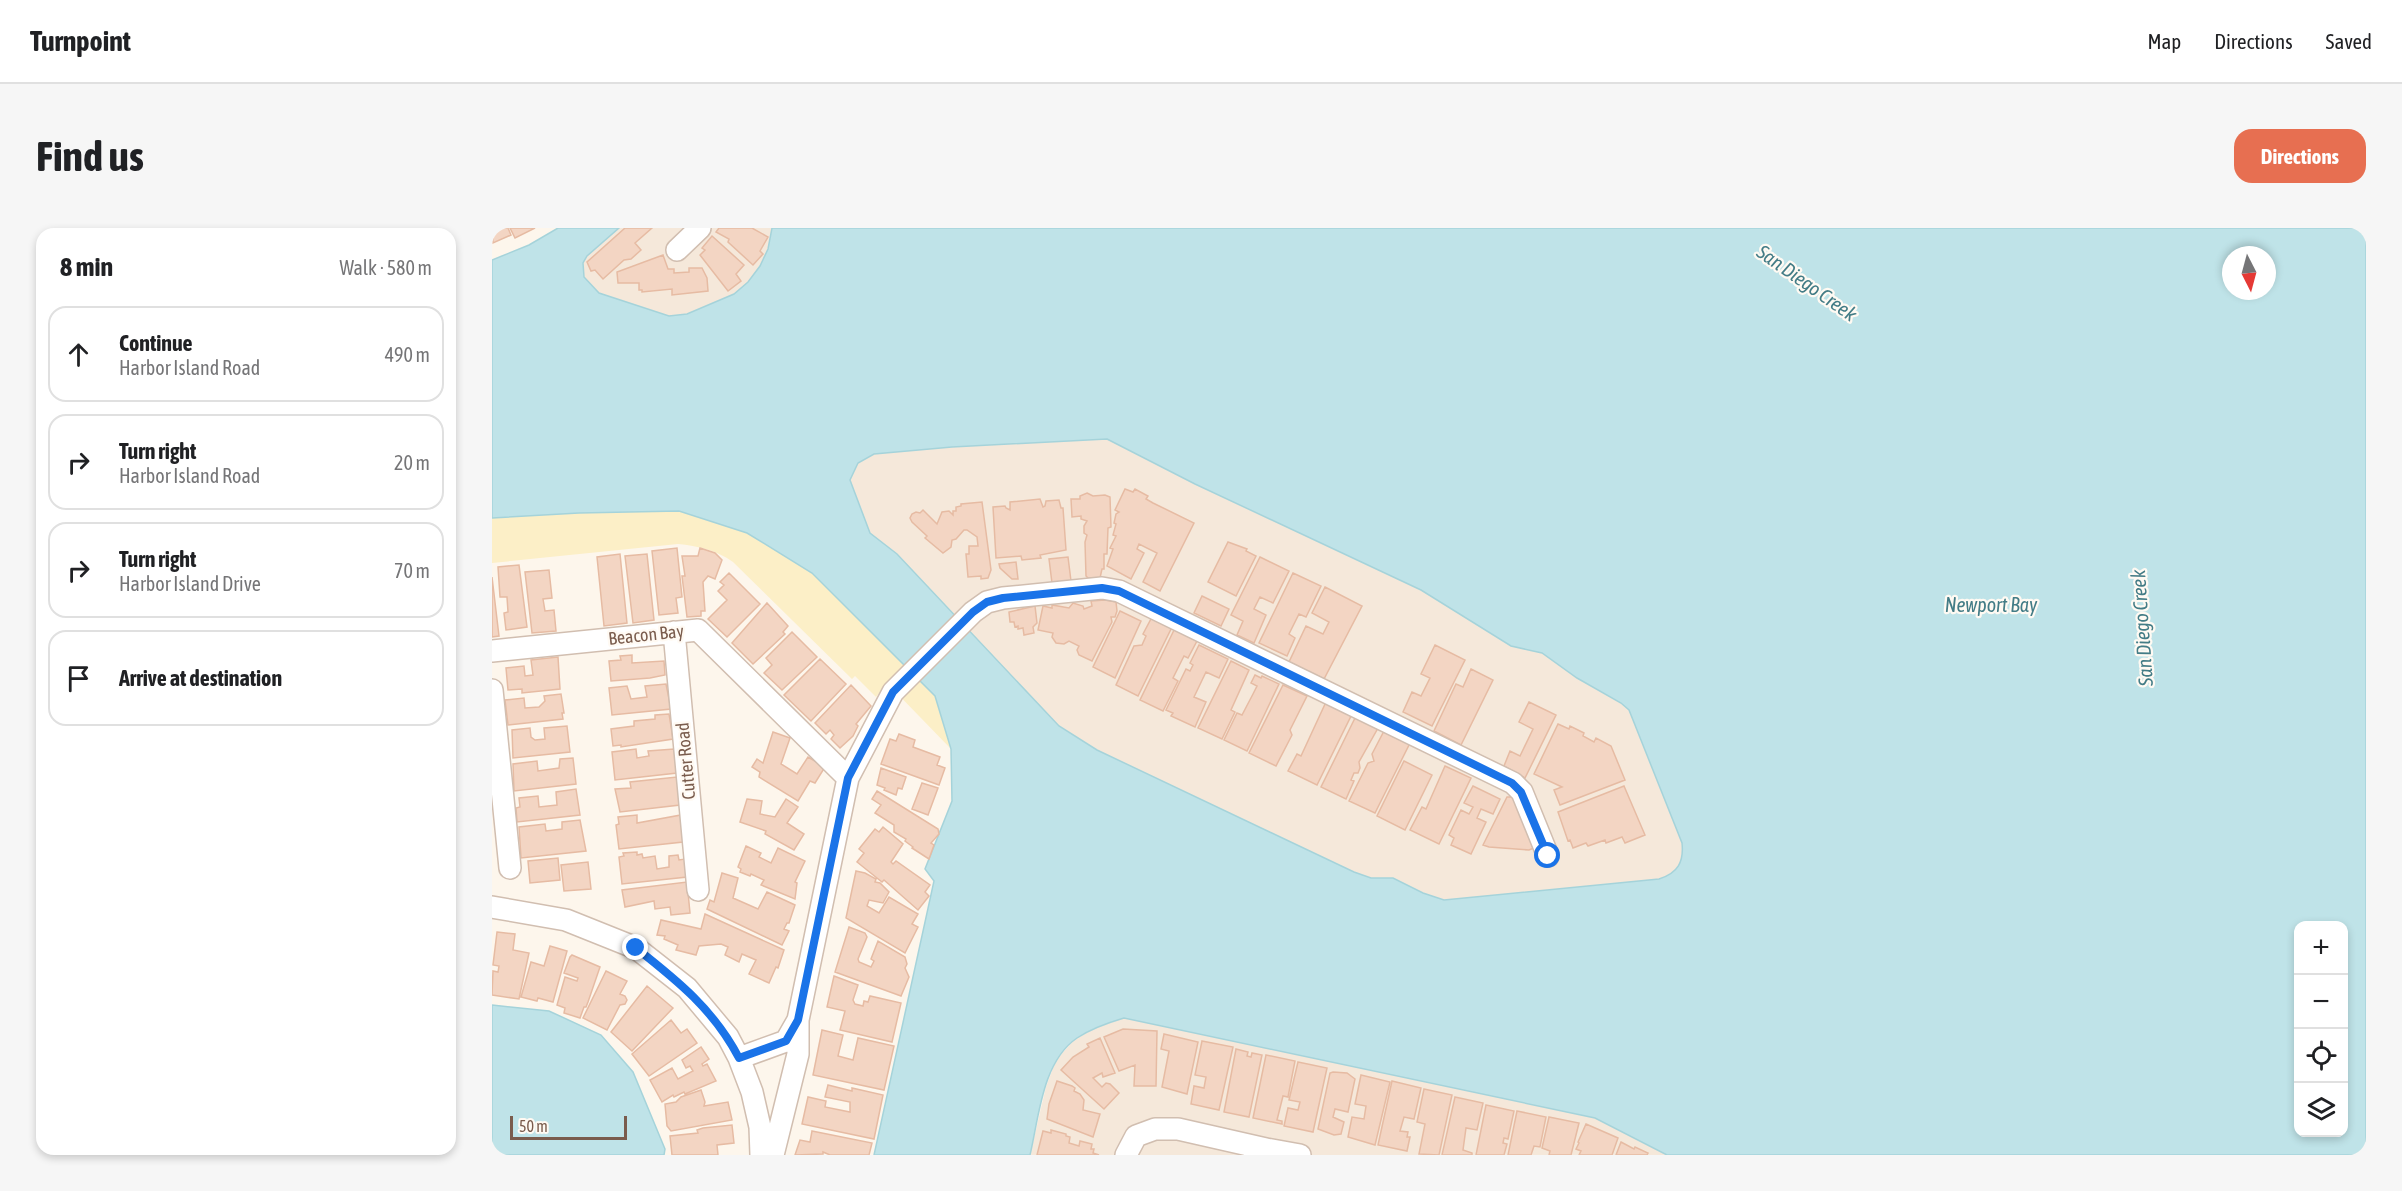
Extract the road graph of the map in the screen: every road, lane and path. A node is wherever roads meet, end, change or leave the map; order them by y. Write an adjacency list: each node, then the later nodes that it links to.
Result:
1 (700, 228): 2 (street)
2 (677, 250)
3 (674, 632): 4 (street, Beacon Bay); 6 (street, Beacon Bay); 9 (street, Cutter Road)
4 (492, 651)
5 (492, 690): 8 (street)
6 (848, 778): 7 (street); 11 (street)
7 (1548, 856)
8 (510, 868)
9 (698, 890)
10 (492, 907): 12 (street)
11 (798, 1020): 12 (street); 15 (street)
12 (739, 1058): 14 (street)
13 (1266, 1149): 16 (street); 17 (street); 18 (street)
14 (761, 1155)
15 (773, 1155)
16 (1126, 1155)
17 (1242, 1155)
18 (1300, 1155)

